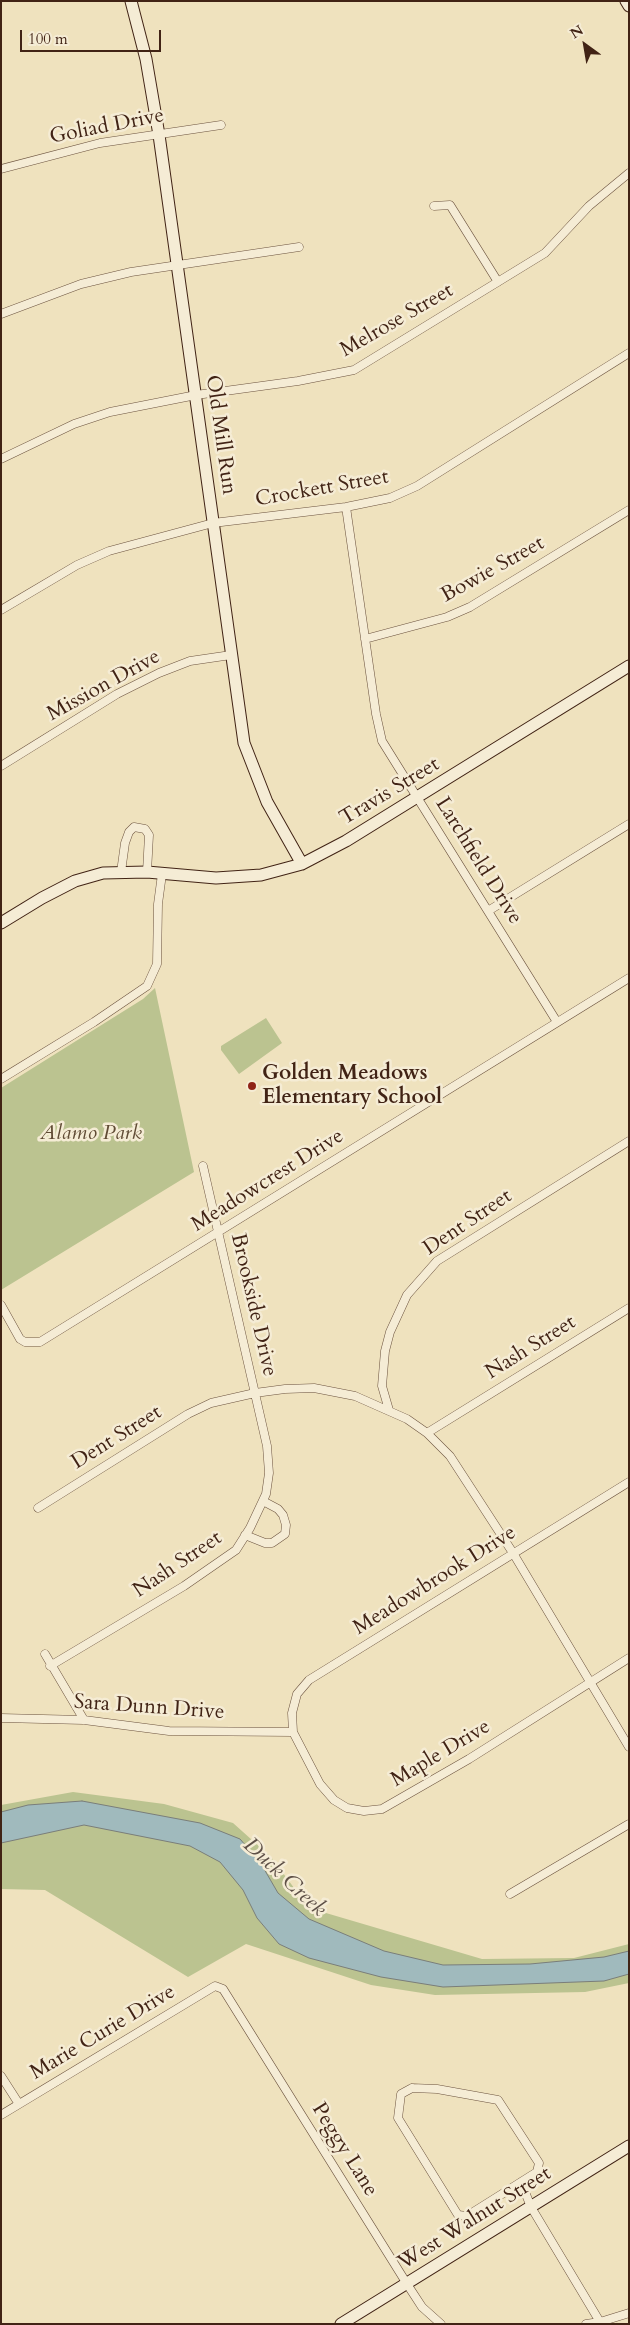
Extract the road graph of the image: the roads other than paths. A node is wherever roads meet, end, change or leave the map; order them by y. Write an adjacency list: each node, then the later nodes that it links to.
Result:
1 (132, 1): 5 (street, Old Mill Run)
2 (626, 1): 3 (street)
3 (629, 6)
4 (221, 125): 5 (street, Goliad Drive)
5 (159, 135): 6 (street, Goliad Drive); 10 (street, Old Mill Run)
6 (1, 169)
7 (629, 173): 11 (street, Melrose Street)
8 (434, 206): 11 (street)
9 (299, 247): 10 (street)
10 (178, 265): 12 (street); 14 (street, Old Mill Run)
11 (498, 282): 14 (street, Melrose Street)
12 (1, 314)
13 (629, 353): 16 (street, Crockett Street)
14 (196, 395): 15 (street, Melrose Street); 18 (street, Old Mill Run)
15 (1, 459)
16 (346, 507): 18 (street, Crockett Street); 20 (street, Larchfield Drive)
17 (629, 510): 20 (street, Bowie Street)
18 (213, 523): 19 (street, Crockett Street); 21 (street, Old Mill Run)
19 (1, 610)
20 (365, 639): 24 (street, Larchfield Drive)
21 (231, 655): 23 (street, Mission Drive); 26 (street, Old Mill Run)
22 (629, 666): 24 (street, Travis Street)
23 (1, 766)
24 (418, 797): 26 (street, Travis Street); 30 (street, Larchfield Drive)
25 (629, 824): 30 (street)
26 (302, 864): 29 (street, Travis Street)
27 (121, 872): 28 (street, Travis Street); 28 (street); 31 (street, Travis Street)
28 (147, 872): 29 (street, Travis Street)
29 (162, 874): 34 (street)
30 (488, 910): 33 (street, Larchfield Drive)
31 (1, 922)
32 (629, 978): 33 (street, Meadowcrest Drive)
33 (557, 1022): 37 (street, Meadowcrest Drive)
34 (1, 1079)
35 (629, 1141): 41 (street, Dent Street)
36 (203, 1166): 37 (street, Brookside Drive)
37 (218, 1232): 38 (street, Meadowcrest Drive); 40 (street, Brookside Drive)
38 (1, 1305)
39 (629, 1308): 42 (street, Nash Street)
40 (255, 1393): 41 (street, Dent Street); 44 (street, Nash Street); 45 (street, Dent Street)
41 (389, 1410): 42 (street)
42 (427, 1433): 47 (street)
43 (629, 1482): 47 (street, Meadowbrook Drive)
44 (263, 1500): 46 (street, Nash Street); 46 (street)
45 (38, 1508)
46 (246, 1536): 50 (street, Nash Street)
47 (513, 1553): 51 (street); 54 (street, Meadowbrook Drive)
48 (45, 1654): 50 (street)
49 (629, 1658): 51 (street, Maple Drive)
50 (50, 1666): 53 (street)
51 (590, 1682): 54 (street, Maple Drive); 55 (street)
52 (1, 1718): 53 (street, Sara Dunn Drive)
53 (84, 1720): 54 (street, Sara Dunn Drive)
54 (294, 1732)
55 (629, 1747)
56 (629, 1824): 57 (street)
57 (510, 1894)
58 (223, 1989): 60 (street, Marie Curie Drive); 65 (street, Peggy Lane)
59 (1, 2076): 60 (street)
60 (19, 2104): 61 (street, Marie Curie Drive)
61 (1, 2115)
62 (629, 2146): 64 (street, West Walnut Street)
63 (521, 2182): 63 (street, West Walnut Street); 64 (street)
64 (531, 2207): 65 (street, West Walnut Street); 67 (street)
65 (407, 2284): 68 (street, West Walnut Street); 69 (street, Peggy Lane)
66 (629, 2313): 67 (street)
67 (600, 2322): 70 (street)
68 (341, 2324)
69 (440, 2324)
70 (586, 2324)

